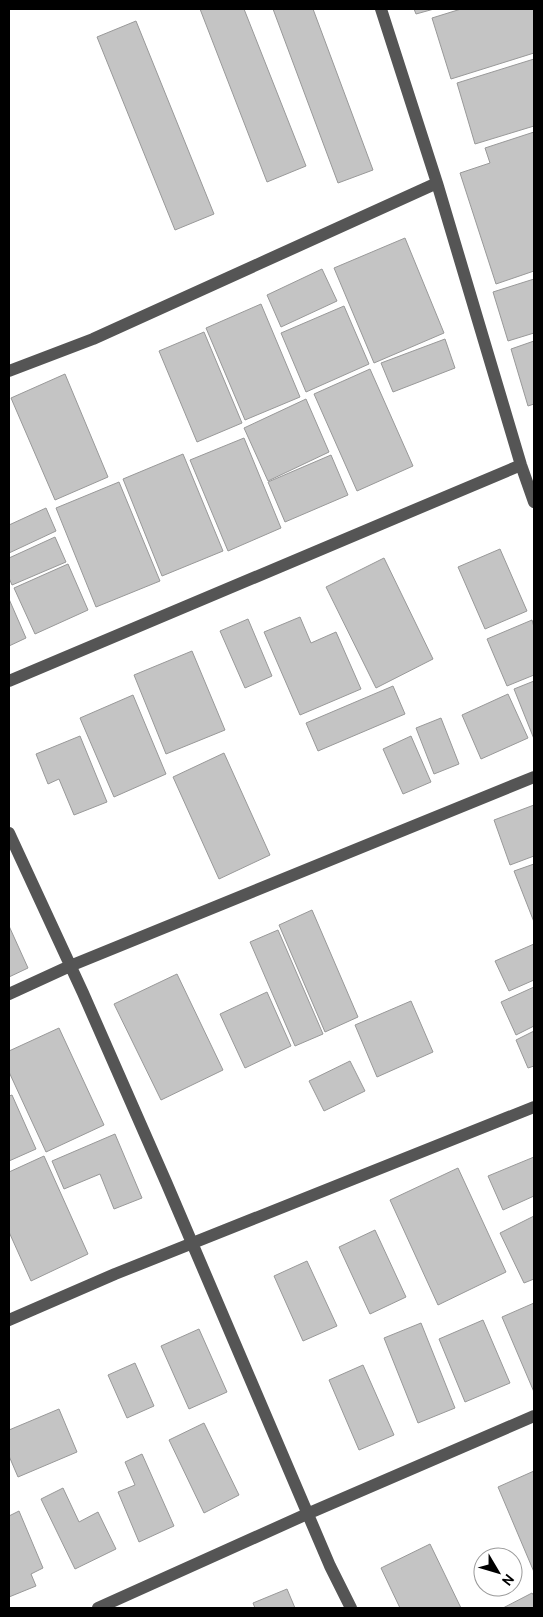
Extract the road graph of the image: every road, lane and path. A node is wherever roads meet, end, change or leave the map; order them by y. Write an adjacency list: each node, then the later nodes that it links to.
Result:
1 (381, 9): 2 (lane)
2 (437, 183): 3 (lane); 4 (lane)
3 (9, 371)
4 (521, 465): 5 (lane); 6 (lane)
5 (534, 502)
6 (9, 681)
7 (534, 777): 9 (lane)
8 (9, 833): 9 (lane)
9 (70, 966): 10 (lane); 12 (lane)
10 (9, 994)
11 (534, 1107): 12 (lane)
12 (192, 1243): 13 (lane); 15 (lane)
13 (9, 1320)
14 (534, 1416): 15 (lane)
15 (307, 1514): 16 (lane); 17 (lane)
16 (98, 1608)
17 (351, 1608)

